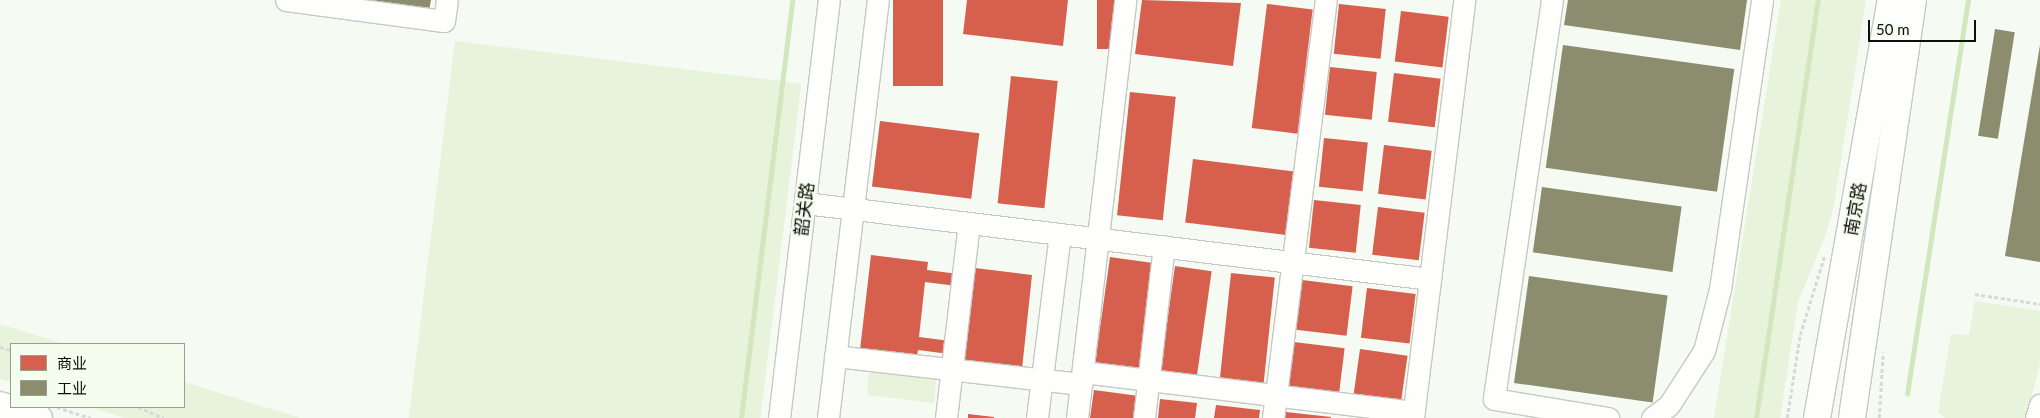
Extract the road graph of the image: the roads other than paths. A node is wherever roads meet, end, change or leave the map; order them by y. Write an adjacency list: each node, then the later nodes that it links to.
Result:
1 (286, 0): 2 (street)
2 (447, 0)
3 (829, 0): 12 (street, 韶关路)
4 (878, 0): 13 (street)
5 (1125, 0): 16 (street)
6 (1326, 0): 18 (street)
7 (1464, 0): 19 (street)
8 (1552, 0): 37 (street)
9 (1762, 0): 38 (street)
10 (1891, 0): 39 (main road, 南京路)
11 (1914, 0): 40 (main road, 南京路)
12 (805, 203): 13 (street); 30 (street, 韶关路)
13 (853, 208): 14 (street); 20 (street)
14 (969, 223): 15 (street); 21 (street)
15 (1060, 234): 16 (street); 23 (street)
16 (1098, 238): 17 (street); 22 (street)
17 (1164, 246): 18 (street); 24 (street)
18 (1293, 262): 19 (street); 25 (street)
19 (1430, 279): 28 (street)
20 (835, 356): 21 (street); 31 (street)
21 (952, 369): 23 (street); 32 (street)
22 (1082, 378): 23 (street); 24 (street); 34 (street)
23 (1042, 380): 33 (street)
24 (1149, 380): 25 (street); 35 (street)
25 (1276, 395): 28 (street); 36 (street)
26 (0, 405): 29 (main road)
27 (2040, 405): 41 (street)
28 (1413, 415)
29 (39, 418)
30 (779, 418)
31 (828, 418)
32 (946, 418)
33 (1037, 418)
34 (1077, 418)
35 (1144, 418)
36 (1273, 418)
37 (1608, 418)
38 (1652, 418)
39 (1817, 418)
40 (1852, 418)
41 (2036, 418)

